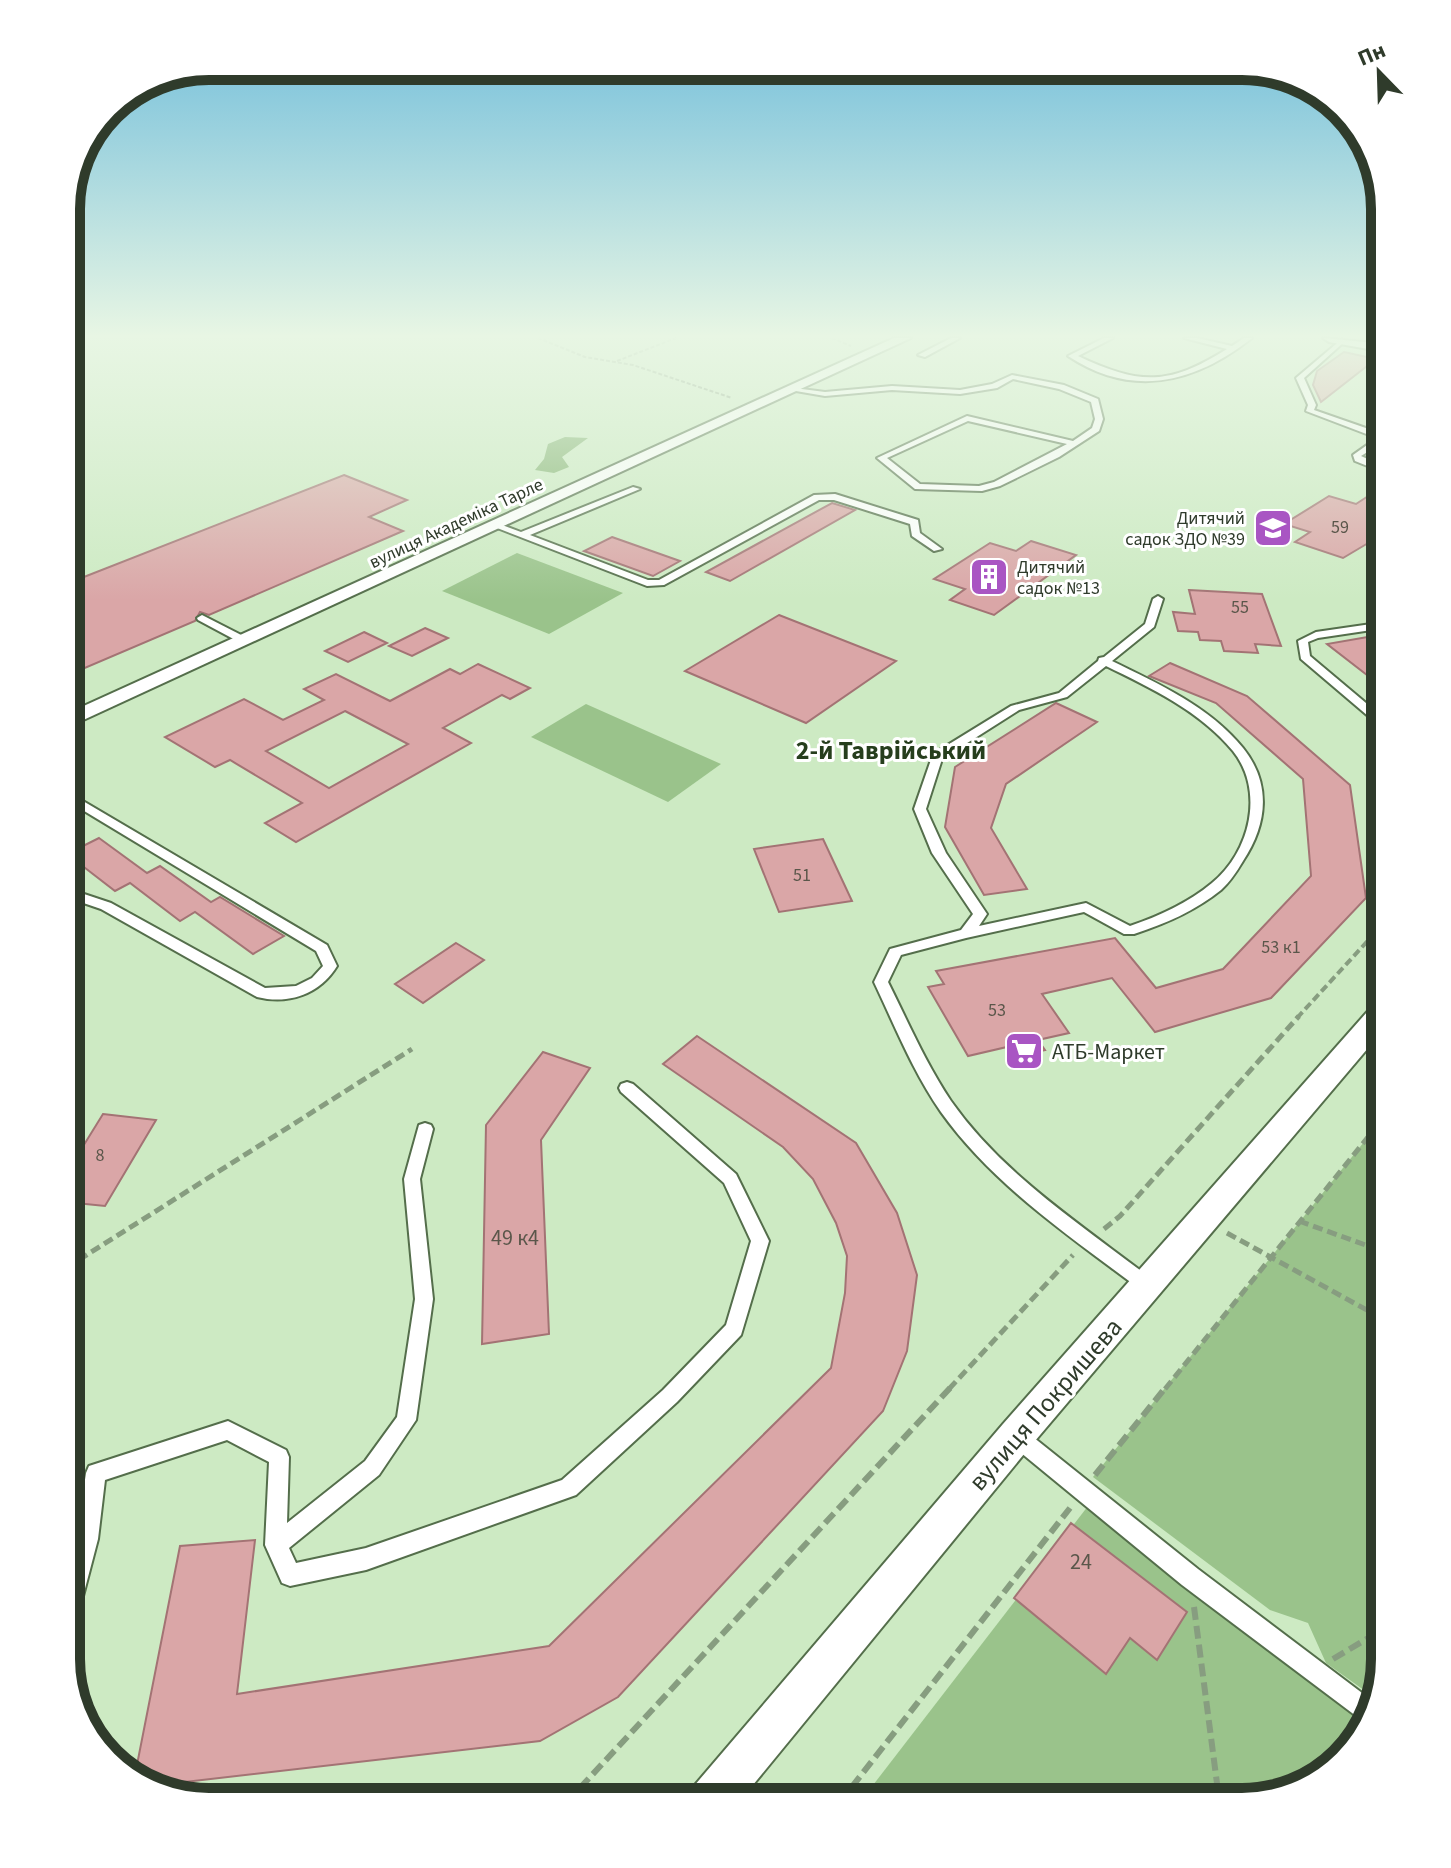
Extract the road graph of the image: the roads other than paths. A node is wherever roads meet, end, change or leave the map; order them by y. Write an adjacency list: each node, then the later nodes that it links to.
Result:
1 (717, 425): 11 (street, вулиця Академіка Тарле)
2 (952, 425): 7 (lane)
3 (997, 425): 7 (lane)
4 (1097, 425): 7 (lane)
5 (1350, 425): 6 (lane)
6 (1371, 433)
7 (1073, 443)
8 (1371, 446): 9 (lane)
9 (1371, 464)
10 (636, 489): 12 (lane)
11 (497, 526): 12 (lane); 17 (street, вулиця Академіка Тарле)
12 (522, 535): 13 (lane)
13 (937, 549)
14 (1158, 599): 18 (lane)
15 (202, 618): 17 (lane)
16 (1371, 627): 20 (lane)
17 (245, 641): 21 (street, вулиця Академіка Тарле)
18 (1103, 660): 25 (lane); 25 (lane)
19 (80, 712): 21 (lane)
20 (1371, 713)
21 (84, 714): 22 (street, вулиця Академіка Тарле)
22 (80, 716)
23 (80, 803): 24 (lane)
24 (80, 897)
25 (966, 933): 29 (lane)
26 (1371, 1026): 29 (street, вулиця Покришева)
27 (627, 1088): 31 (lane)
28 (425, 1129): 31 (lane)
29 (1148, 1286): 30 (street, вулиця Покришева)
30 (1016, 1436): 33 (lane); 34 (street, вулиця Покришева)
31 (276, 1545): 32 (lane)
32 (80, 1566)
33 (1361, 1707)
34 (722, 1788)

